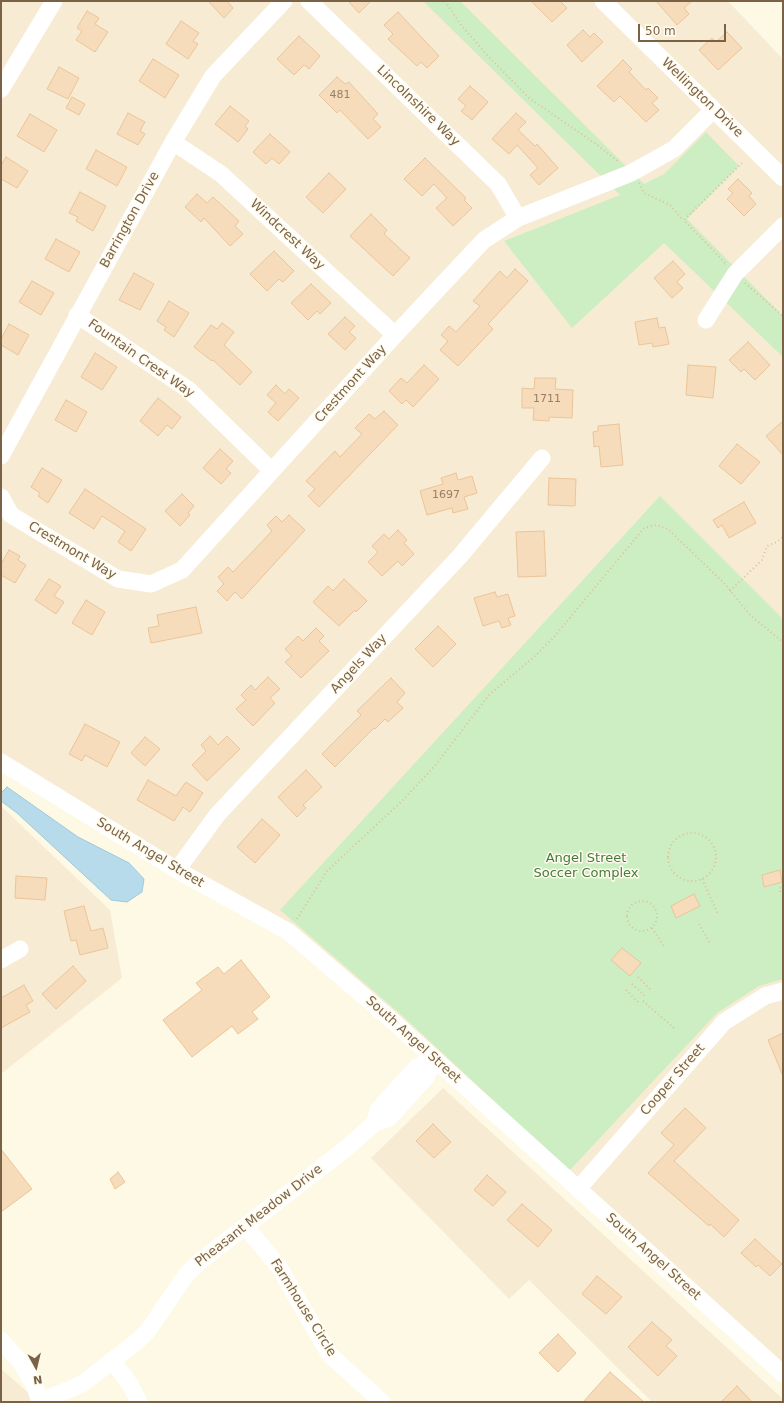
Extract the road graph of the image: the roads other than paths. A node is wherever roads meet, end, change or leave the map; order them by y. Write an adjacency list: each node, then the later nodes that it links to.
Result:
1 (54, 1): 5 (street)
2 (284, 1): 7 (street, Barrington Drive)
3 (309, 1): 9 (street, Lincolnshire Way)
4 (603, 1): 6 (street, Wellington Drive)
5 (1, 89)
6 (713, 110): 8 (street, Wellington Drive); 9 (street, Crestmont Way)
7 (173, 142): 11 (street, Barrington Drive); 13 (street, Windcrest Way)
8 (783, 178)
9 (518, 218): 13 (street, Crestmont Way)
10 (783, 226): 12 (street)
11 (78, 315): 14 (street, Barrington Drive); 16 (street, Fountain Crest Way)
12 (706, 320)
13 (395, 335): 16 (street, Crestmont Way)
14 (1, 456)
15 (542, 458): 19 (street, Angels Way)
16 (272, 471): 17 (street, Crestmont Way)
17 (1, 497)
18 (1, 762): 19 (street, South Angel Street)
19 (177, 870): 23 (street, South Angel Street)
20 (20, 949): 21 (street)
21 (1, 960)
22 (783, 991): 24 (street, Cooper Street)
23 (435, 1059): 24 (street, South Angel Street); 25 (street, Pheasant Meadow Drive)
24 (578, 1189): 28 (street, South Angel Street)
25 (245, 1226): 27 (street, Pheasant Meadow Drive); 31 (street, Farmhouse Circle)
26 (1, 1340): 29 (street)
27 (113, 1361): 29 (street, Pheasant Meadow Drive); 30 (street)
28 (783, 1374)
29 (40, 1402)
30 (139, 1402)
31 (382, 1402)

